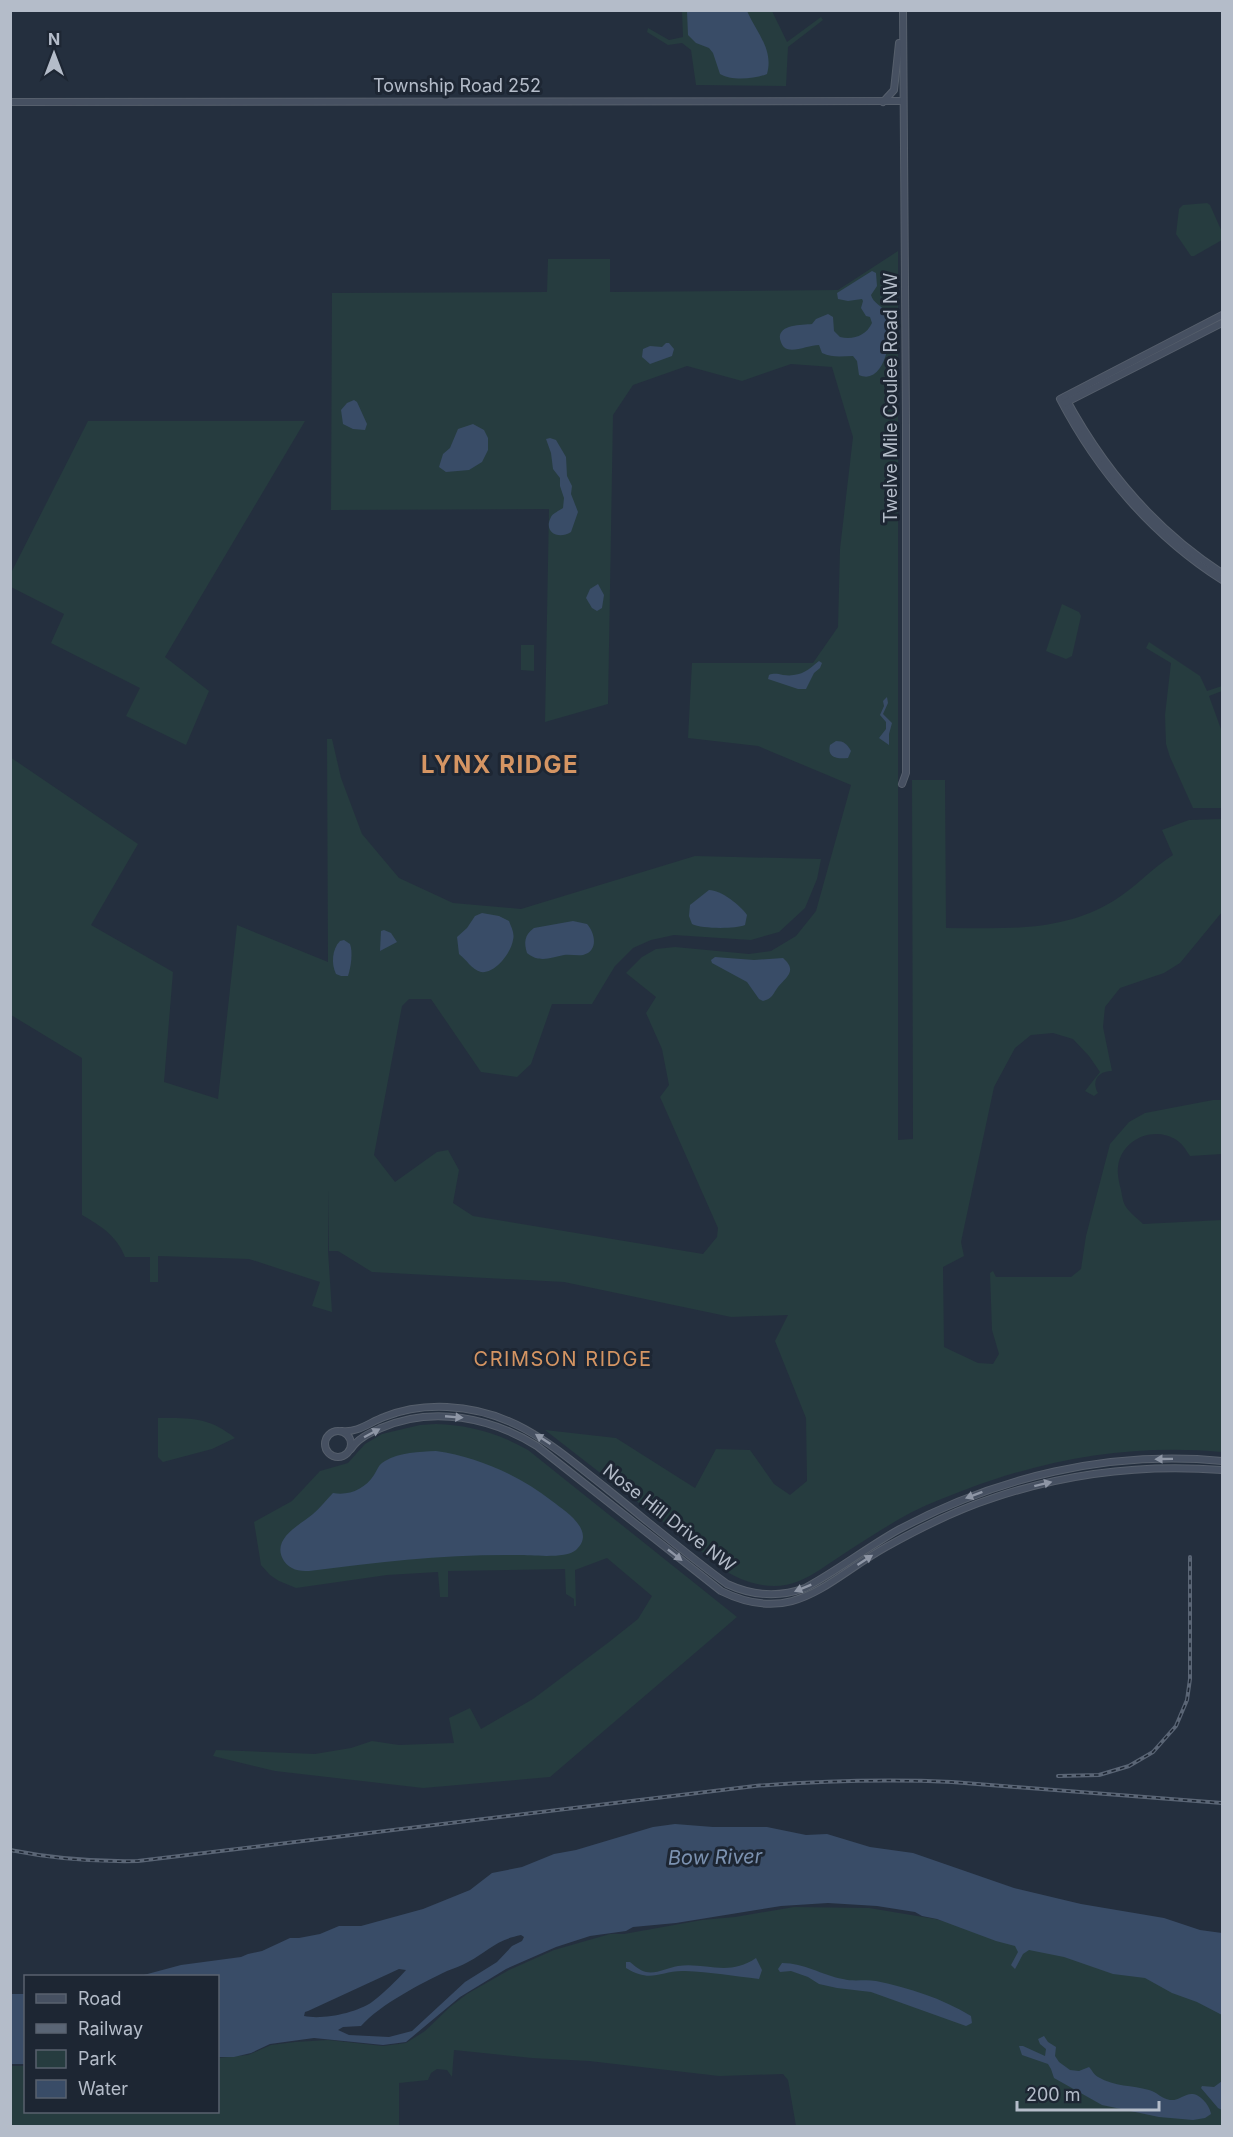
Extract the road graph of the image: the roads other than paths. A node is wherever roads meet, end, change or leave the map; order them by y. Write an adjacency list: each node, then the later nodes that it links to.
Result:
1 (903, 13): 2 (street, Twelve Mile Coulee Road NW); 4 (street)
2 (903, 101): 4 (street, Township Road 252); 10 (street, Twelve Mile Coulee Road NW)
3 (10, 102): 4 (street, Township Road 252)
4 (883, 102)
5 (1222, 315): 7 (street)
6 (1222, 323): 7 (street)
7 (1064, 401): 8 (street); 9 (street)
8 (1222, 573)
9 (1222, 579)
10 (902, 784)
11 (522, 1426): 12 (street, Nose Hill Drive NW); 13 (street); 15 (street, Nose Hill Drive NW, one-way to 11)
12 (342, 1431): 14 (street); 14 (street)
13 (518, 1434): 14 (street, Nose Hill Drive NW, one-way to 13); 16 (street, Nose Hill Drive NW, one-way to 16)
14 (351, 1449)
15 (1222, 1461)
16 (1222, 1470)

